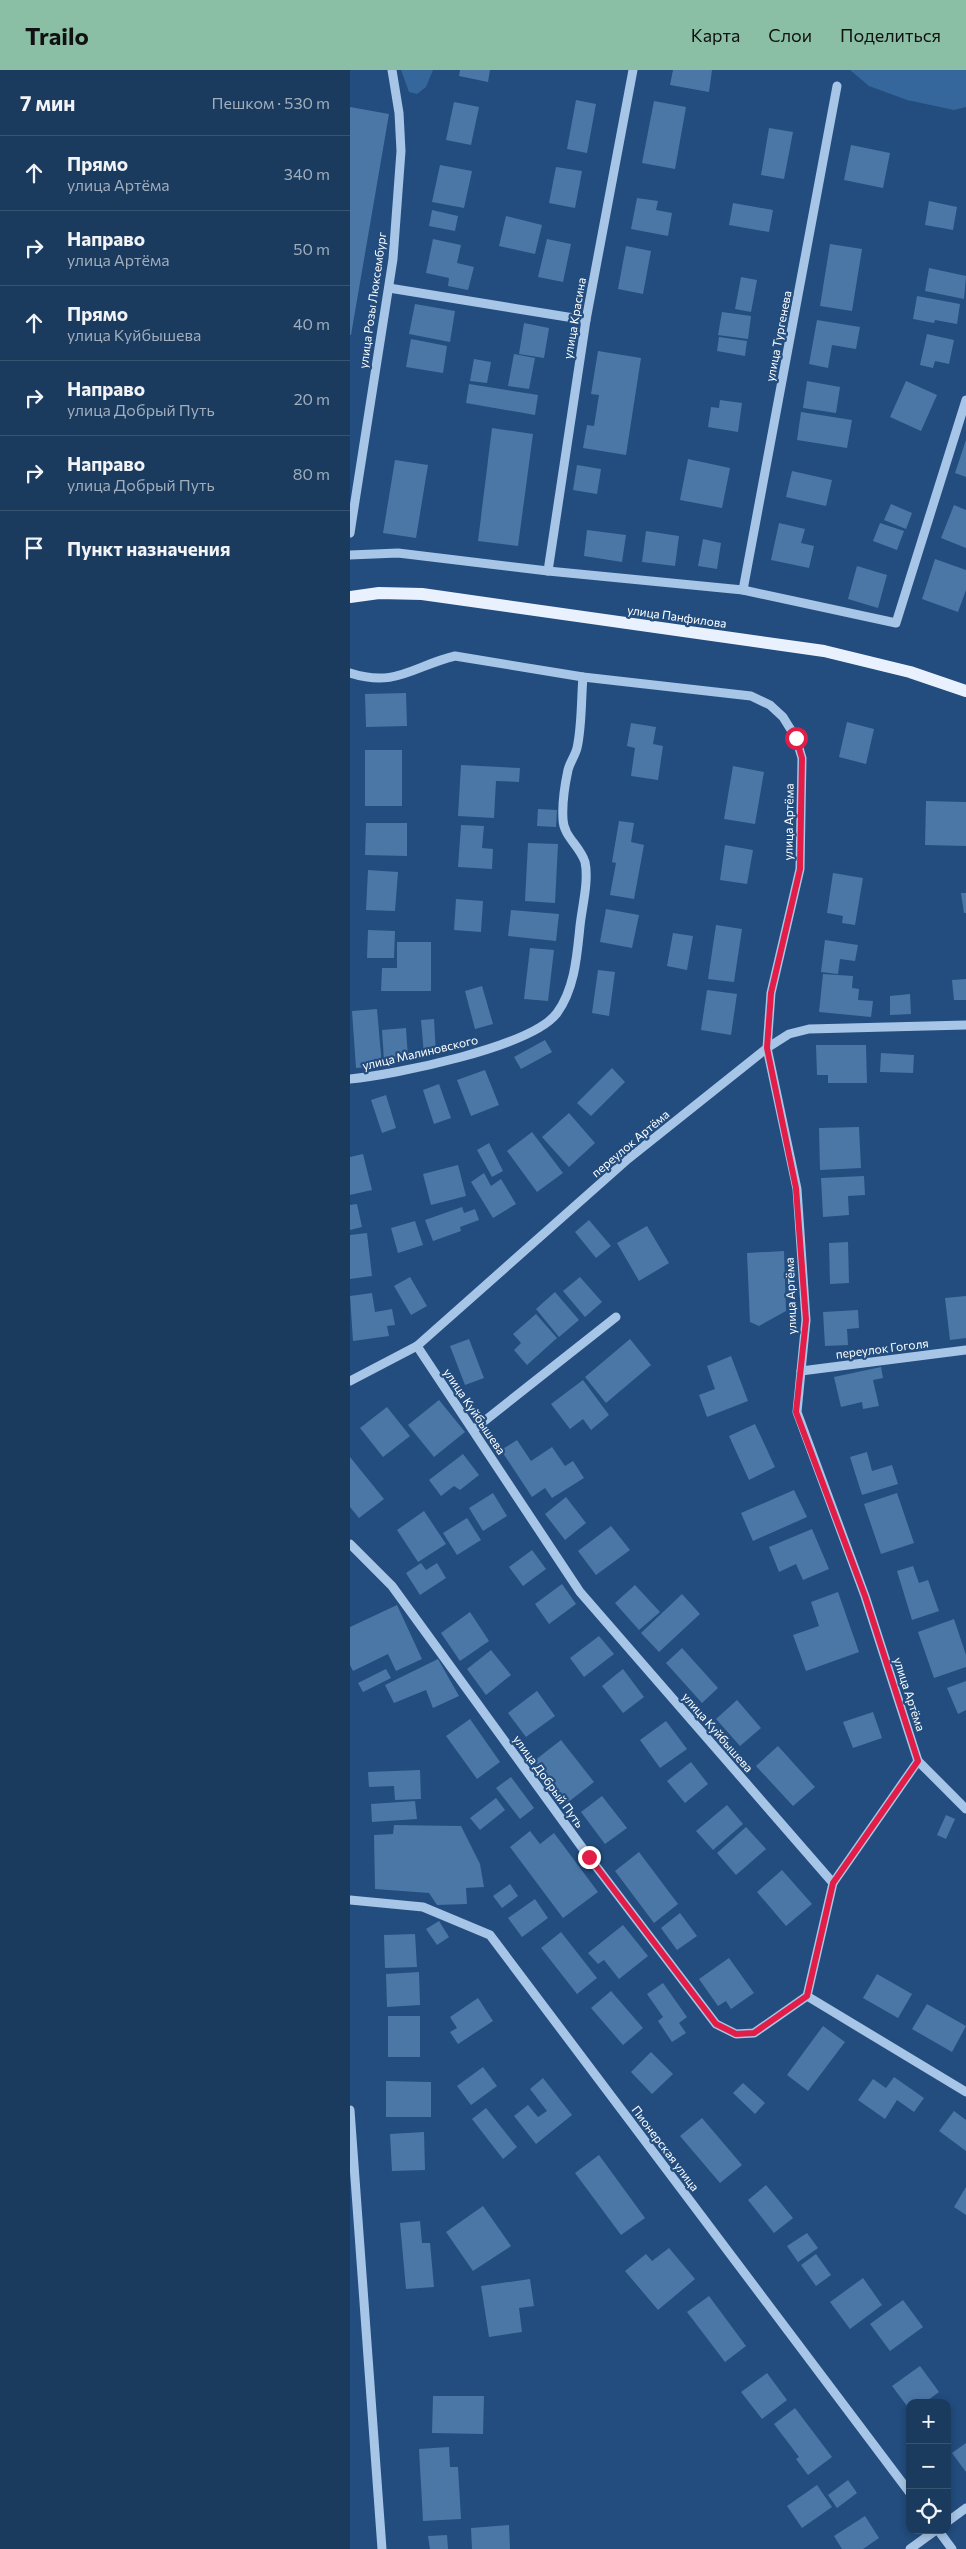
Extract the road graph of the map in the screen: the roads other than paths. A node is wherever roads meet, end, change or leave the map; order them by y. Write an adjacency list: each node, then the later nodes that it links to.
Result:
1 (392, 70): 4 (street, улица Розы Люксембург)
2 (633, 70): 5 (street, улица Красина)
3 (837, 86): 10 (street, улица Тургенева)
4 (389, 288): 5 (street); 7 (street, улица Розы Люксембург)
5 (586, 320): 9 (street, улица Красина)
6 (966, 400): 10 (street)
7 (350, 533)
8 (350, 555): 9 (street)
9 (548, 571): 10 (street)
10 (743, 590)
11 (350, 597): 14 (main road, улица Панфилова)
12 (350, 673): 13 (street)
13 (582, 677): 16 (street, улица Артёма); 17 (street, улица Малиновского)
14 (966, 691)
15 (966, 1025): 16 (street, переулок Артёма)
16 (767, 1048): 19 (street, переулок Артёма); 21 (street, улица Артёма)
17 (350, 1079)
18 (616, 1317): 23 (street)
19 (416, 1346): 22 (street, переулок Артёма); 23 (street, улица Куйбышева)
20 (966, 1350): 21 (street, переулок Гоголя)
21 (801, 1372): 25 (street, улица Артёма)
22 (350, 1381)
23 (473, 1430): 27 (street, улица Куйбышева)
24 (350, 1544): 29 (street, улица Добрый Путь)
25 (918, 1761): 26 (street); 27 (street)
26 (966, 1809)
27 (833, 1883): 29 (street)
28 (350, 1900): 32 (street, Пионерская улица)
29 (807, 1996): 30 (street)
30 (966, 2092)
31 (350, 2110): 37 (street)
32 (907, 2489)
33 (966, 2508): 34 (street)
34 (951, 2519)
35 (931, 2534): 38 (street)
36 (940, 2534): 39 (street)
37 (382, 2549)
38 (910, 2549)
39 (952, 2549)

